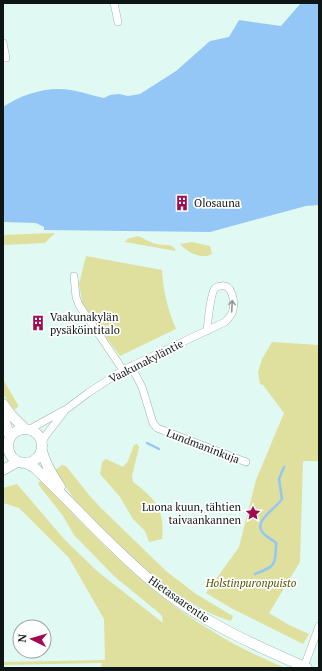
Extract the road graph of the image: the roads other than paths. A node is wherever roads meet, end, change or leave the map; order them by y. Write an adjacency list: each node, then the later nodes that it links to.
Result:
1 (114, 3): 2 (street)
2 (118, 22)
3 (3, 43): 4 (street)
4 (6, 58)
5 (74, 276): 8 (street)
6 (207, 331): 6 (street, Vaakunakyläntie, one-way to 6); 7 (street, Vaakunakyläntie)
7 (131, 366): 8 (street, Vaakunakyläntie); 16 (street, Lundmaninkuja)
8 (123, 370): 10 (street, Vaakunakyläntie)
9 (3, 404): 12 (street)
10 (68, 408): 12 (street, Vaakunakyläntie); 14 (street, Vaakunakyläntie)
11 (3, 417): 13 (street)
12 (28, 429): 13 (street); 14 (street)
13 (9, 439): 15 (street); 17 (street)
14 (42, 447): 17 (street); 19 (street, Hietasaarentie)
15 (3, 452)
16 (246, 462)
17 (22, 463): 18 (street); 19 (street, Hietasaarentie)
18 (3, 470)
19 (71, 504): 21 (street, Hietasaarentie)
20 (318, 630): 21 (street)
21 (306, 668)

